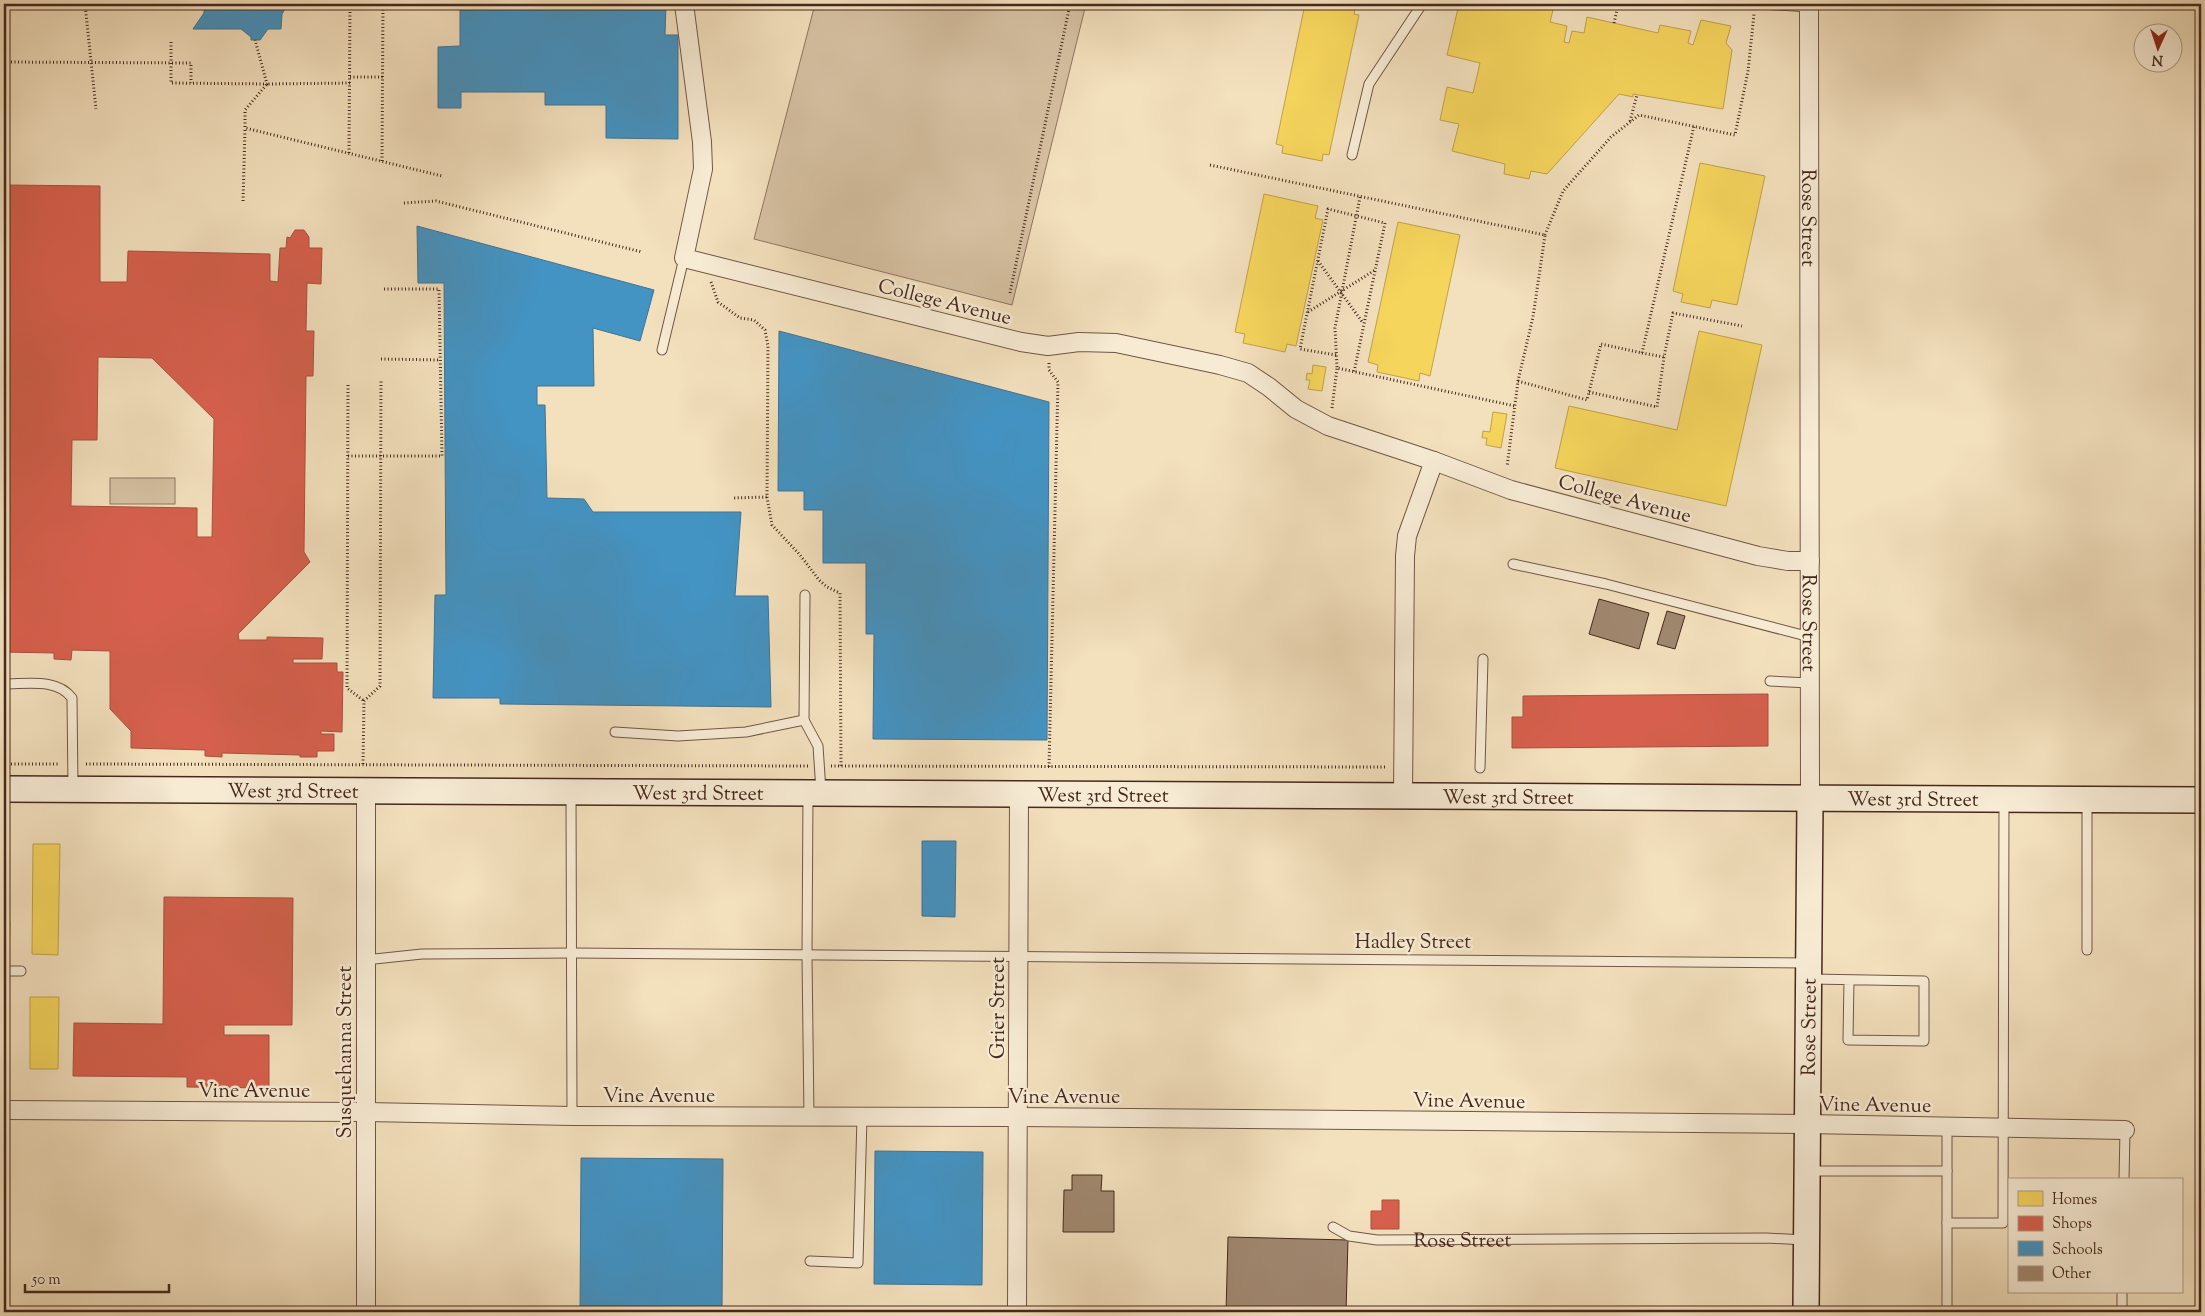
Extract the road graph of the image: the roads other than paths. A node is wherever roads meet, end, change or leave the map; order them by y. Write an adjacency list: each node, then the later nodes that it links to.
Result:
1 (684, 4): 6 (street)
2 (1422, 4): 5 (lane)
3 (1762, 4): 4 (lane)
4 (1809, 5): 9 (street, Rose Street)
5 (1352, 155)
6 (684, 258): 7 (lane); 8 (street, College Avenue)
7 (662, 350)
8 (1434, 461): 9 (street, College Avenue); 26 (street)
9 (1810, 561): 12 (street, Rose Street)
10 (1512, 564): 12 (lane)
11 (805, 596): 17 (lane)
12 (1810, 637): 15 (street, Rose Street)
13 (1483, 659): 19 (lane)
14 (1770, 681): 15 (lane)
15 (1810, 683): 27 (street, Rose Street)
16 (4, 684): 21 (lane)
17 (804, 720): 18 (lane); 24 (lane)
18 (615, 732)
19 (1480, 768)
20 (4, 789): 21 (main road, West 3rd Street)
21 (73, 790): 22 (main road, West 3rd Street)
22 (366, 791): 23 (main road, West 3rd Street); 35 (street, Susquehanna Street)
23 (571, 792): 24 (main road, West 3rd Street); 32 (lane)
24 (815, 794): 25 (main road, West 3rd Street); 33 (lane)
25 (1019, 795): 26 (main road, West 3rd Street); 34 (street, Grier Street)
26 (1403, 796): 27 (main road, West 3rd Street)
27 (1810, 798): 28 (main road, West 3rd Street); 38 (main road, Rose Street)
28 (2004, 799): 29 (main road, West 3rd Street); 48 (lane)
29 (2087, 799): 30 (main road, West 3rd Street); 31 (lane)
30 (2201, 800)
31 (2086, 950)
32 (571, 953): 33 (lane, Hadley Street); 35 (lane, Hadley Street); 42 (lane)
33 (807, 956): 34 (lane, Hadley Street); 43 (lane)
34 (1018, 956): 38 (lane, Hadley Street); 45 (street, Grier Street)
35 (366, 960): 41 (street, Susquehanna Street)
36 (4, 971): 37 (lane)
37 (21, 971)
38 (1808, 971): 39 (lane, Hadley Street); 46 (main road, Rose Street)
39 (1849, 980): 39 (lane, Hadley Street)
40 (4, 1110): 41 (street, Vine Avenue)
41 (366, 1112): 42 (street, Vine Avenue); 59 (street, Susquehanna Street)
42 (572, 1116): 43 (street, Vine Avenue)
43 (809, 1117): 44 (street, Vine Avenue)
44 (862, 1117): 45 (street, Vine Avenue); 56 (lane)
45 (1018, 1117): 46 (street, Vine Avenue); 60 (street, Grier Street)
46 (1807, 1124): 47 (street, Vine Avenue); 50 (main road, Rose Street)
47 (1947, 1126): 48 (street, Vine Avenue); 51 (lane)
48 (2004, 1127): 49 (street, Vine Avenue); 53 (lane)
49 (2125, 1130): 52 (lane)
50 (1807, 1171): 51 (lane); 55 (main road, Rose Street)
51 (1947, 1171): 53 (lane)
52 (2124, 1178)
53 (1947, 1223): 62 (lane)
54 (1333, 1227): 55 (lane, Rose Street)
55 (1806, 1240): 61 (main road, Rose Street)
56 (810, 1261)
57 (2122, 1294): 58 (lane)
58 (2122, 1311)
59 (366, 1312)
60 (1017, 1312)
61 (1806, 1312)
62 (1947, 1312)

